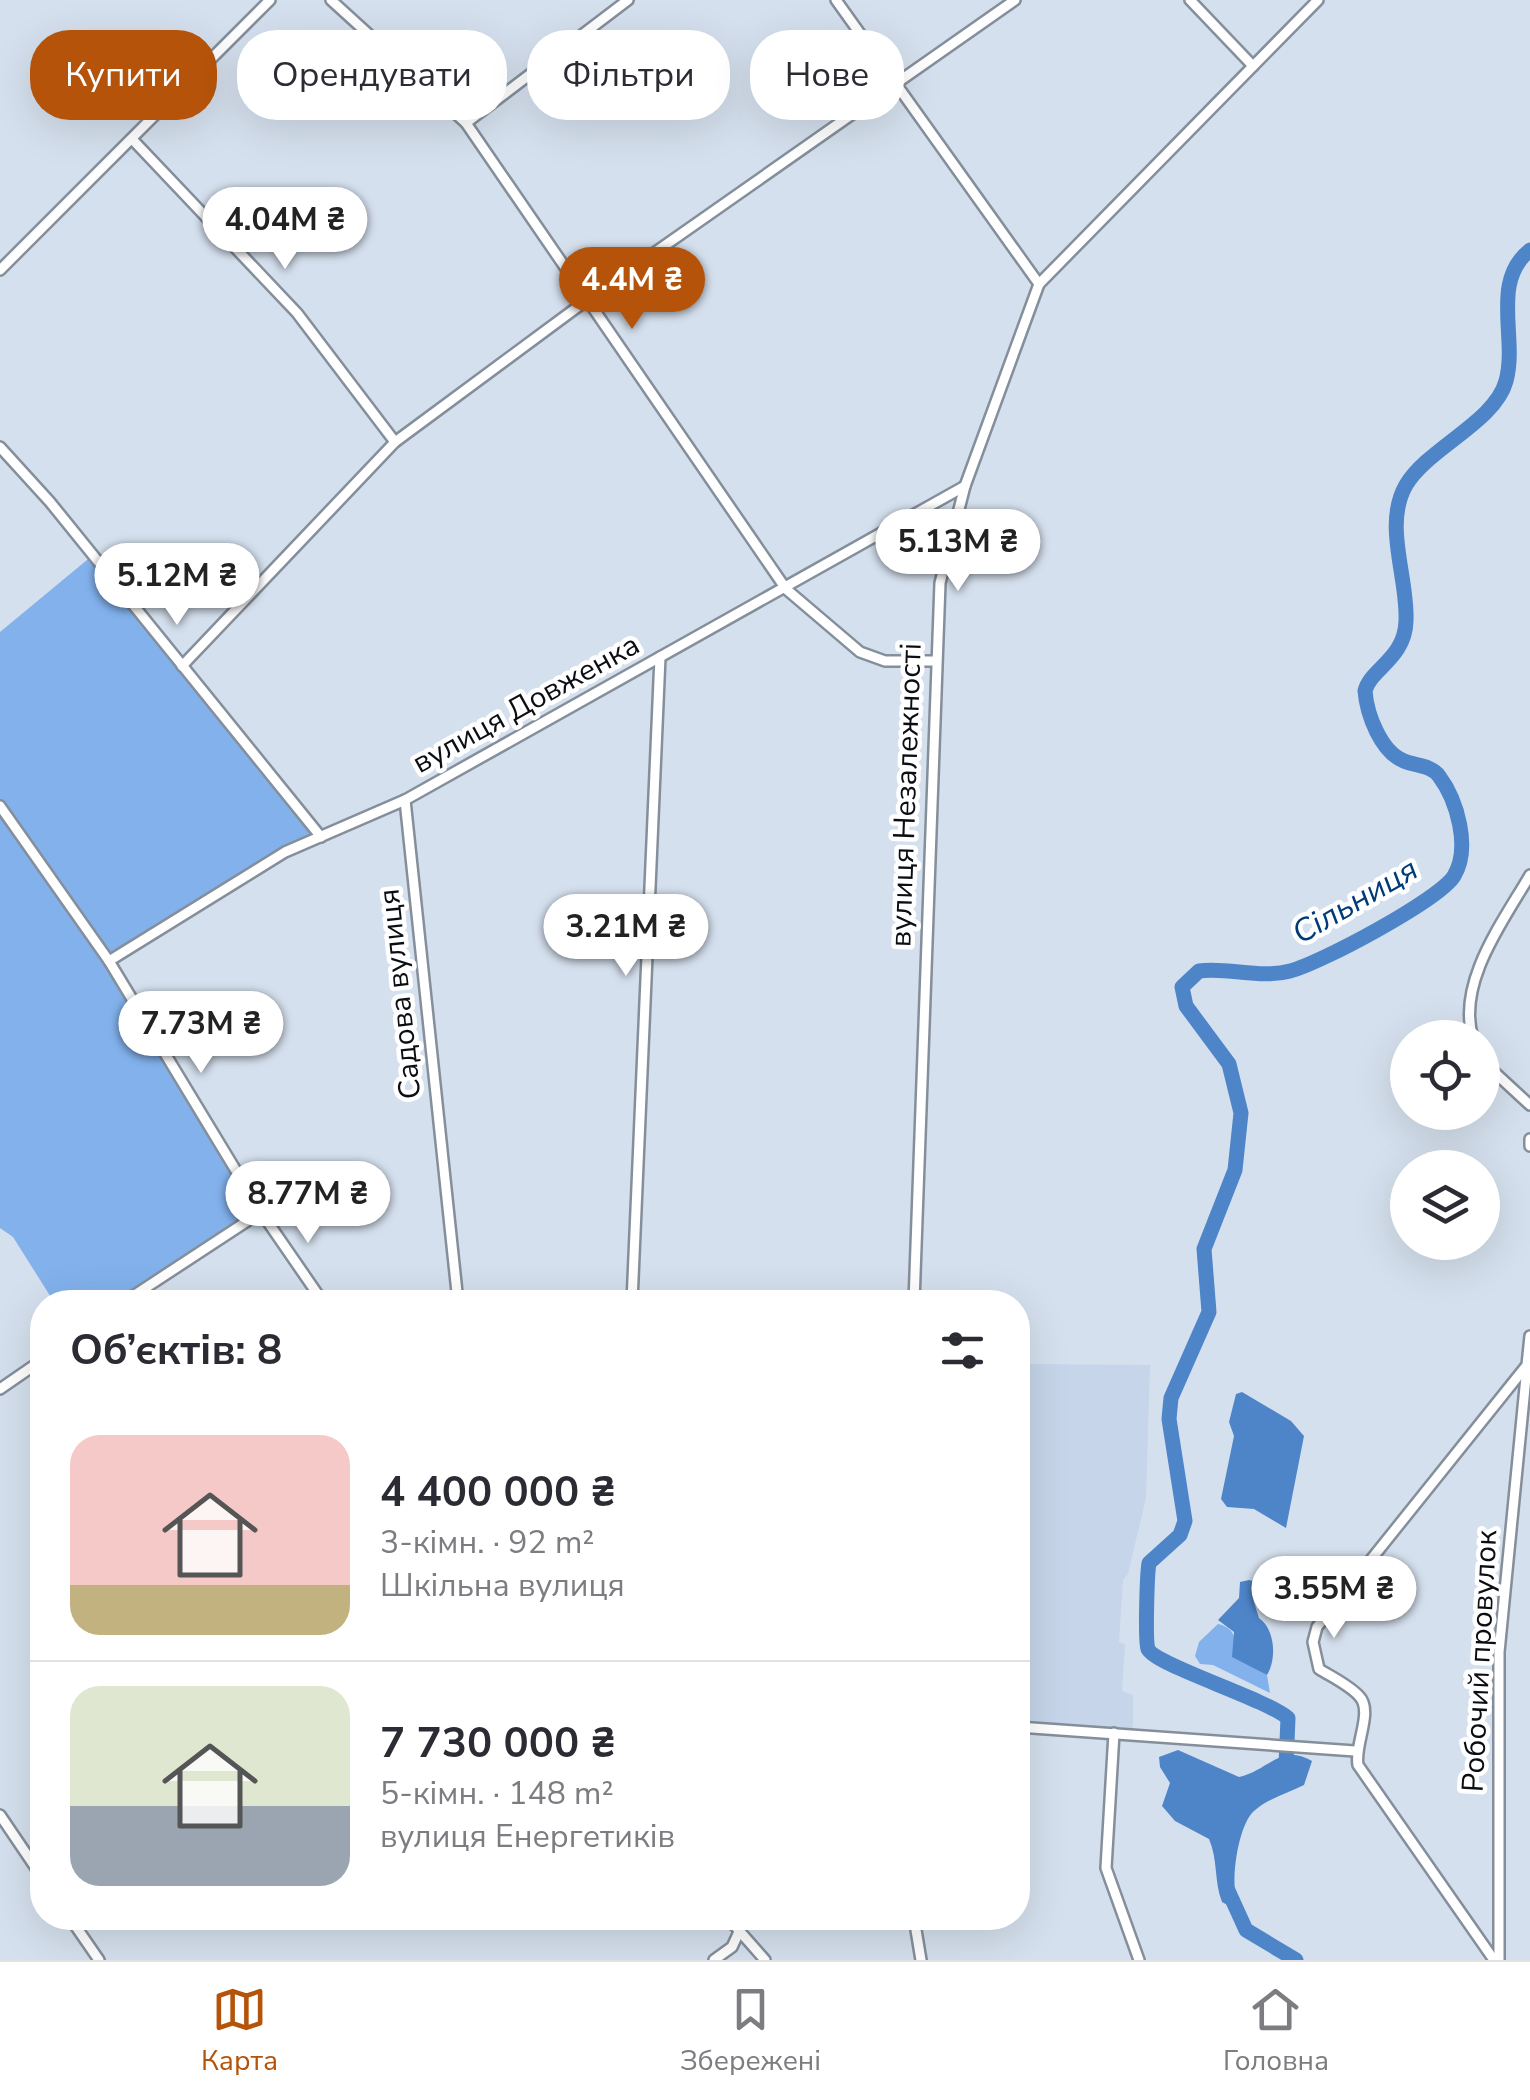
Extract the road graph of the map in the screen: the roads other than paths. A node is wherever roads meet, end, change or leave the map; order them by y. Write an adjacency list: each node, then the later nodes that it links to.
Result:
1 (270, 0): 14 (street)
2 (331, 0): 13 (street)
3 (628, 0): 13 (street)
4 (836, 0): 8 (street)
5 (1015, 0): 10 (street)
6 (1190, 0): 9 (street)
7 (1318, 0): 9 (street, вулиця Незалежності)
8 (857, 30)
9 (1253, 66): 16 (street, вулиця Незалежності)
10 (904, 80)
11 (904, 97): 16 (street)
12 (847, 120): 17 (street)
13 (466, 123): 17 (street)
14 (132, 139): 15 (street); 18 (street)
15 (0, 270)
16 (1039, 284): 20 (street, вулиця Незалежності)
17 (587, 300): 18 (street); 21 (street)
18 (395, 442): 24 (street)
19 (0, 448): 24 (street)
20 (966, 486): 21 (street, вулиця Довженка); 23 (street, вулиця Незалежності)
21 (786, 589): 22 (street, вулиця Довженка); 23 (street)
22 (660, 657): 25 (street, вулиця Довженка); 37 (street)
23 (935, 661): 38 (street, вулиця Незалежності)
24 (182, 666): 27 (street)
25 (404, 800): 27 (street, вулиця Довженка); 36 (street, Садова вулиця)
26 (0, 806): 29 (street)
27 (321, 837): 29 (street, вулиця Довженка)
28 (1530, 875): 30 (street)
29 (109, 961): 33 (street)
30 (1469, 1020)
31 (1500, 1077): 32 (street)
32 (1530, 1105)
33 (261, 1212): 34 (street); 35 (street)
34 (142, 1290)
35 (315, 1290)
36 (457, 1290)
37 (633, 1290)
38 (914, 1290)
39 (1530, 1336): 40 (street, Робочий провулок)
40 (1527, 1365): 45 (street); 56 (street, Робочий провулок)
41 (30, 1368): 42 (street)
42 (0, 1389)
43 (1030, 1727): 44 (street)
44 (1114, 1733): 45 (street); 55 (street)
45 (1356, 1751): 56 (street)
46 (0, 1815): 47 (street)
47 (30, 1859)
48 (78, 1930): 51 (street)
49 (916, 1930): 54 (street)
50 (739, 1932): 52 (street); 53 (street)
51 (98, 1960)
52 (714, 1960)
53 (765, 1960)
54 (922, 1960)
55 (1139, 1960)
56 (1496, 1960)

